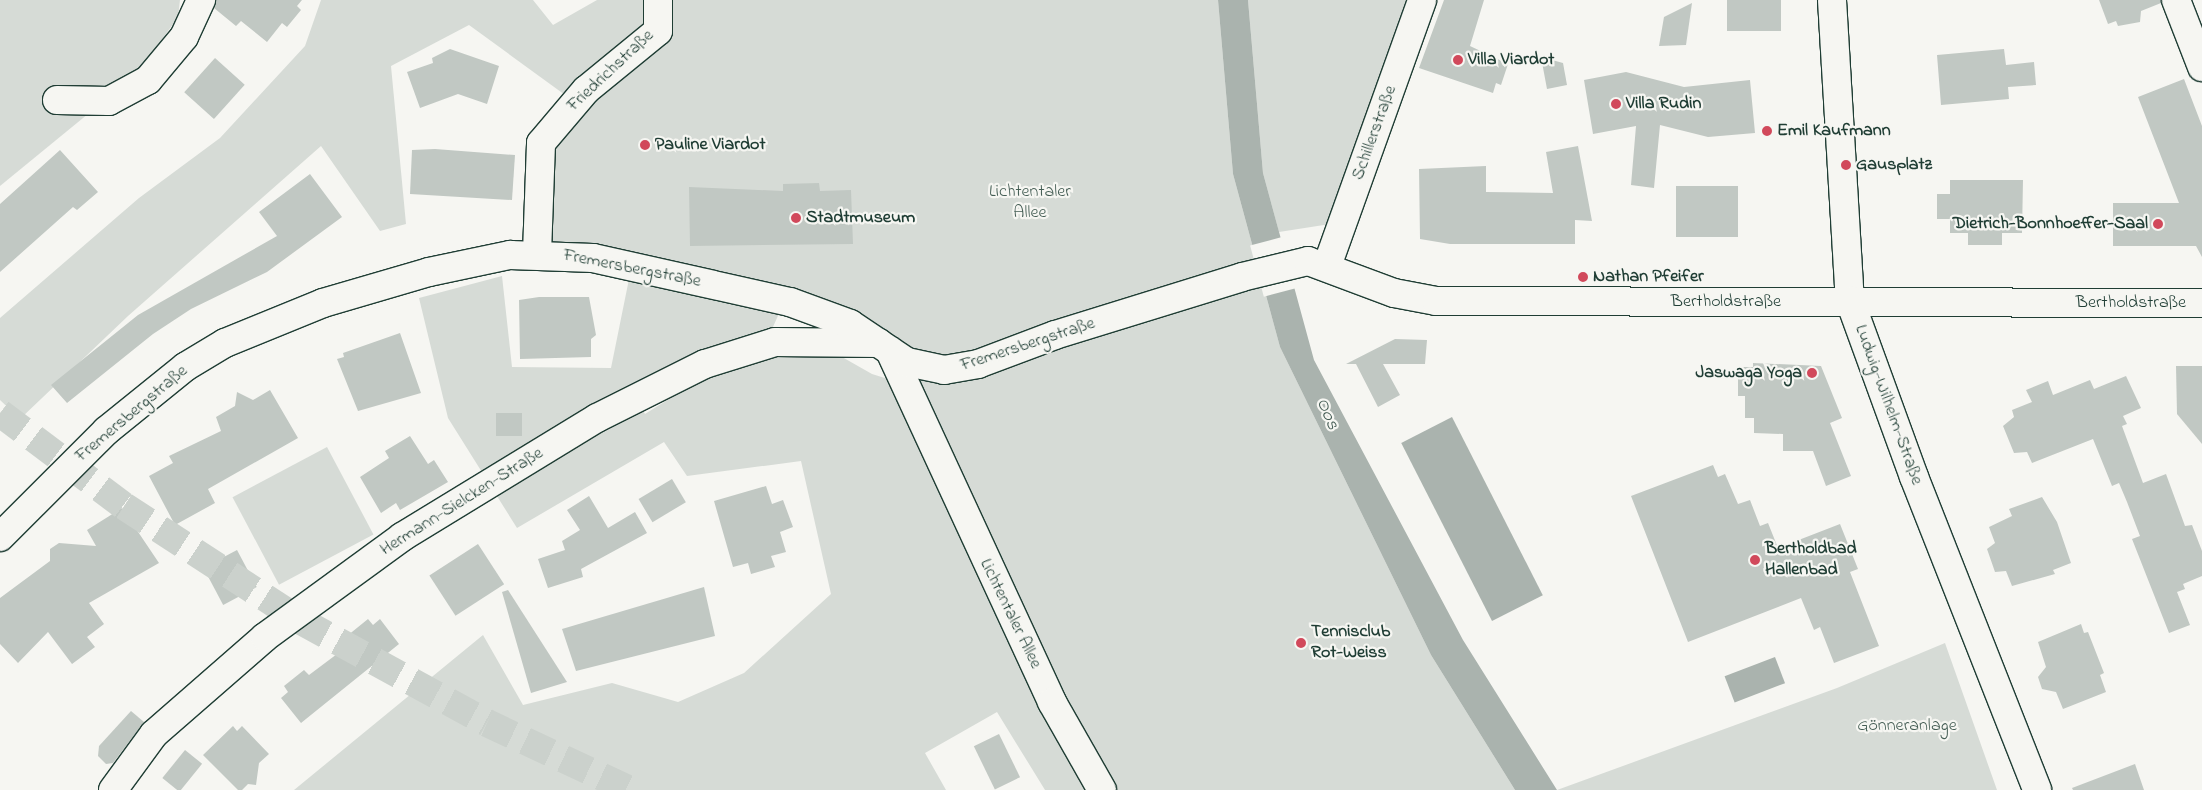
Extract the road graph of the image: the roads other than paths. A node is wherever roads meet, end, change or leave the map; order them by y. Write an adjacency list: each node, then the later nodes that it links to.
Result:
1 (201, 0): 7 (street)
2 (658, 0): 8 (street, Friedrichstraße)
3 (1422, 0): 9 (street, Schillerstraße)
4 (1832, 0): 11 (street, Ludwig-Wilhelm-Straße)
5 (2176, 0): 6 (street)
6 (2202, 67)
7 (57, 100)
8 (538, 253): 13 (street, Fremersbergstraße); 14 (street, Fremersbergstraße)
9 (1327, 266): 10 (street, Bertholdstraße); 11 (street, Bertholdstraße)
10 (1258, 272): 13 (street, Fremersbergstraße)
11 (1850, 301): 12 (street, Bertholdstraße); 17 (street, Ludwig-Wilhelm-Straße)
12 (2202, 303)
13 (884, 347): 15 (street, Hermann-Sielcken-Straße); 16 (street, Lichtentaler Allee)
14 (0, 537)
15 (113, 790)
16 (1102, 790)
17 (2037, 790)

